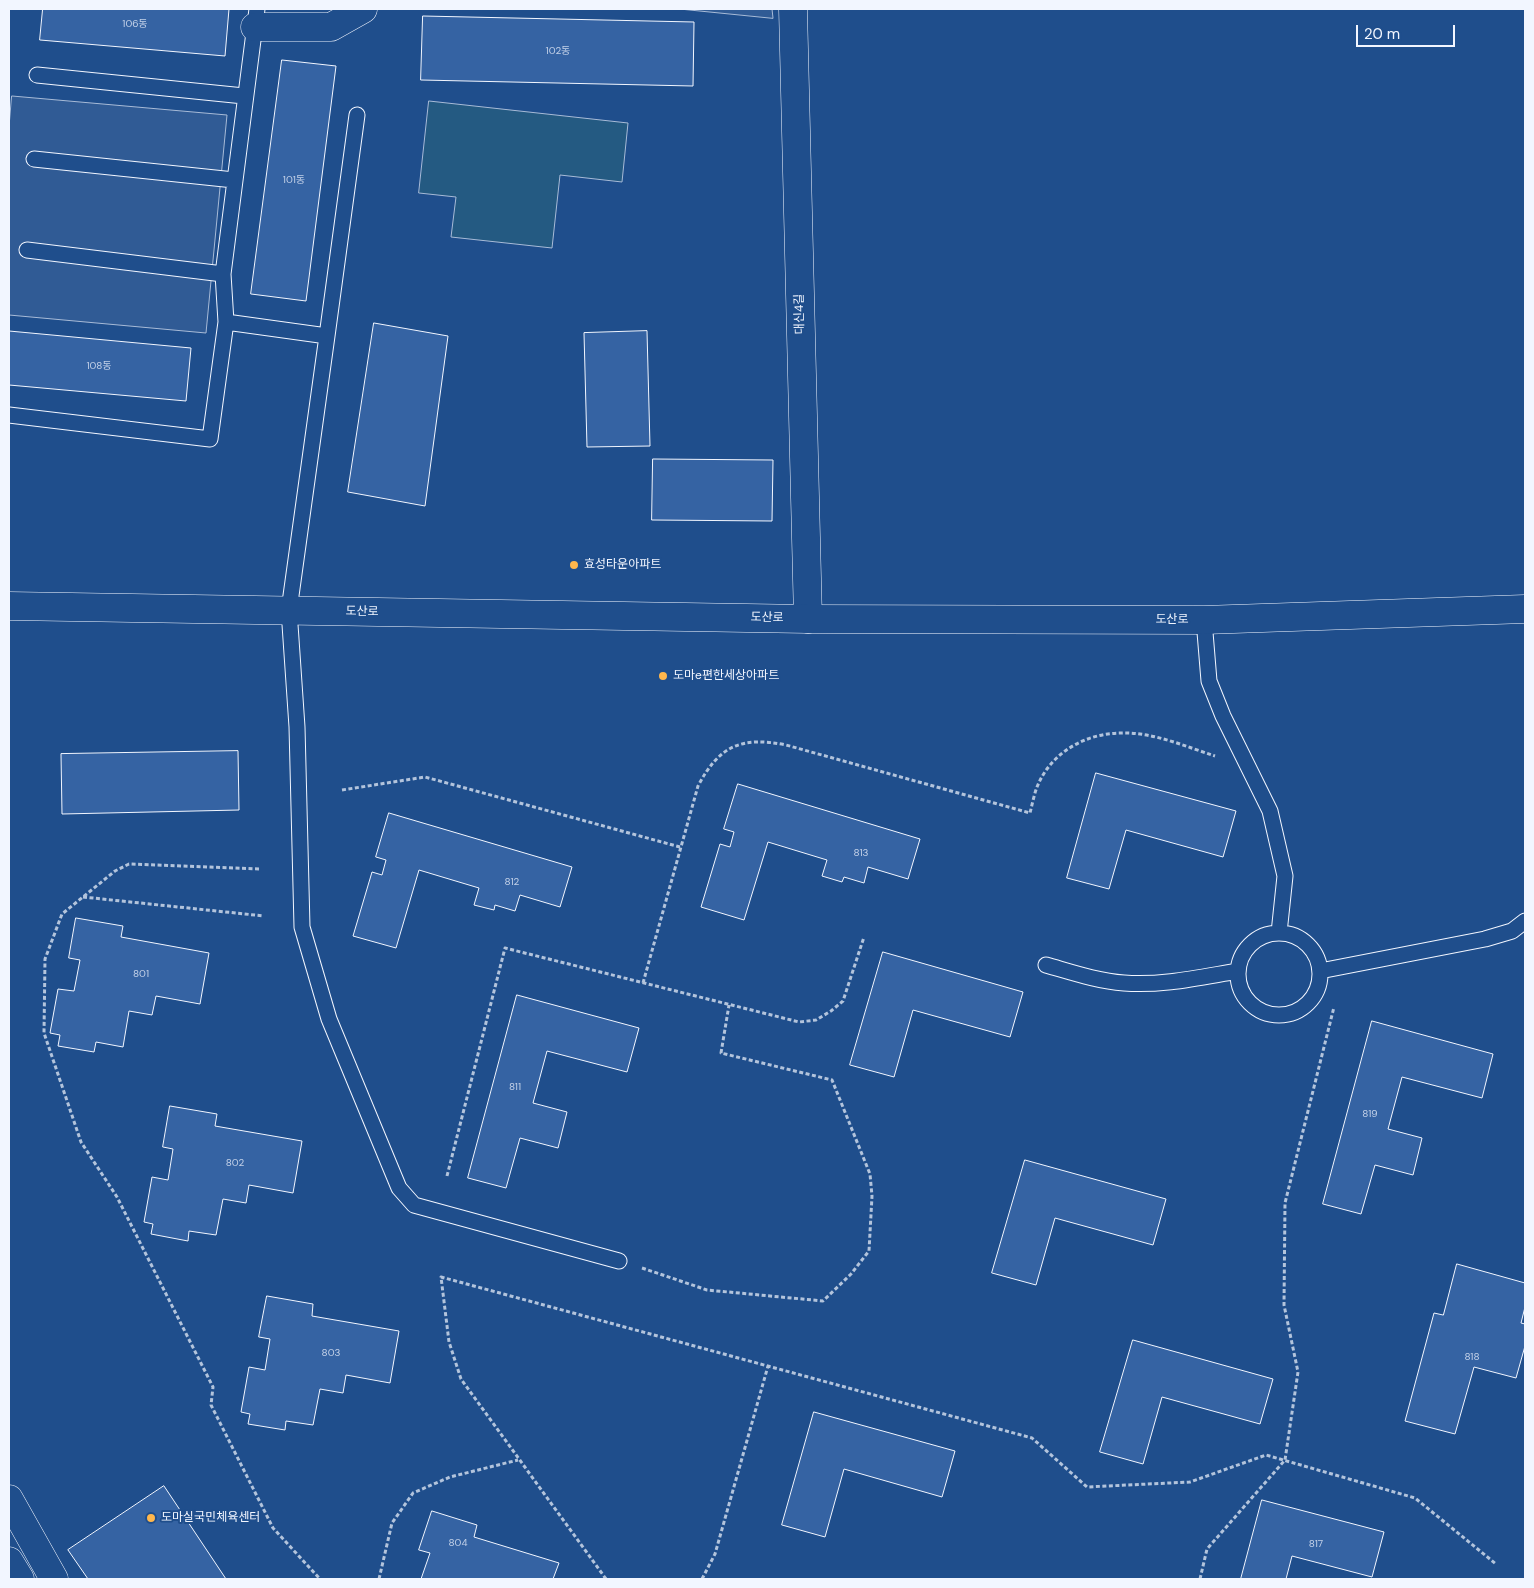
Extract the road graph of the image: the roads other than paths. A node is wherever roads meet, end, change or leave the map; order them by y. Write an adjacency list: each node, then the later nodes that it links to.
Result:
1 (363, 9): 3 (main road)
2 (793, 9): 17 (main road, 대신4길)
3 (256, 18): 5 (lane)
4 (37, 74): 5 (lane)
5 (244, 96): 8 (lane)
6 (357, 115): 12 (lane)
7 (34, 159): 8 (lane)
8 (234, 180): 10 (lane)
9 (28, 250): 10 (lane)
10 (223, 274): 11 (lane)
11 (226, 322): 12 (lane); 13 (lane)
12 (327, 336): 16 (lane)
13 (9, 415)
14 (9, 606): 16 (main road, 도산로)
15 (1525, 609): 18 (main road, 도산로)
16 (290, 610): 17 (main road, 도산로); 24 (lane)
17 (808, 618): 18 (main road, 도산로)
18 (1204, 620): 20 (lane)
19 (1525, 921): 23 (lane)
20 (1279, 933): 22 (lane); 23 (lane)
21 (1046, 965): 22 (lane)
22 (1238, 971): 23 (lane)
23 (1320, 971)
24 (619, 1261)
25 (9, 1499): 28 (main road)
26 (9, 1561): 27 (main road)
27 (20, 1579)
28 (54, 1579)

